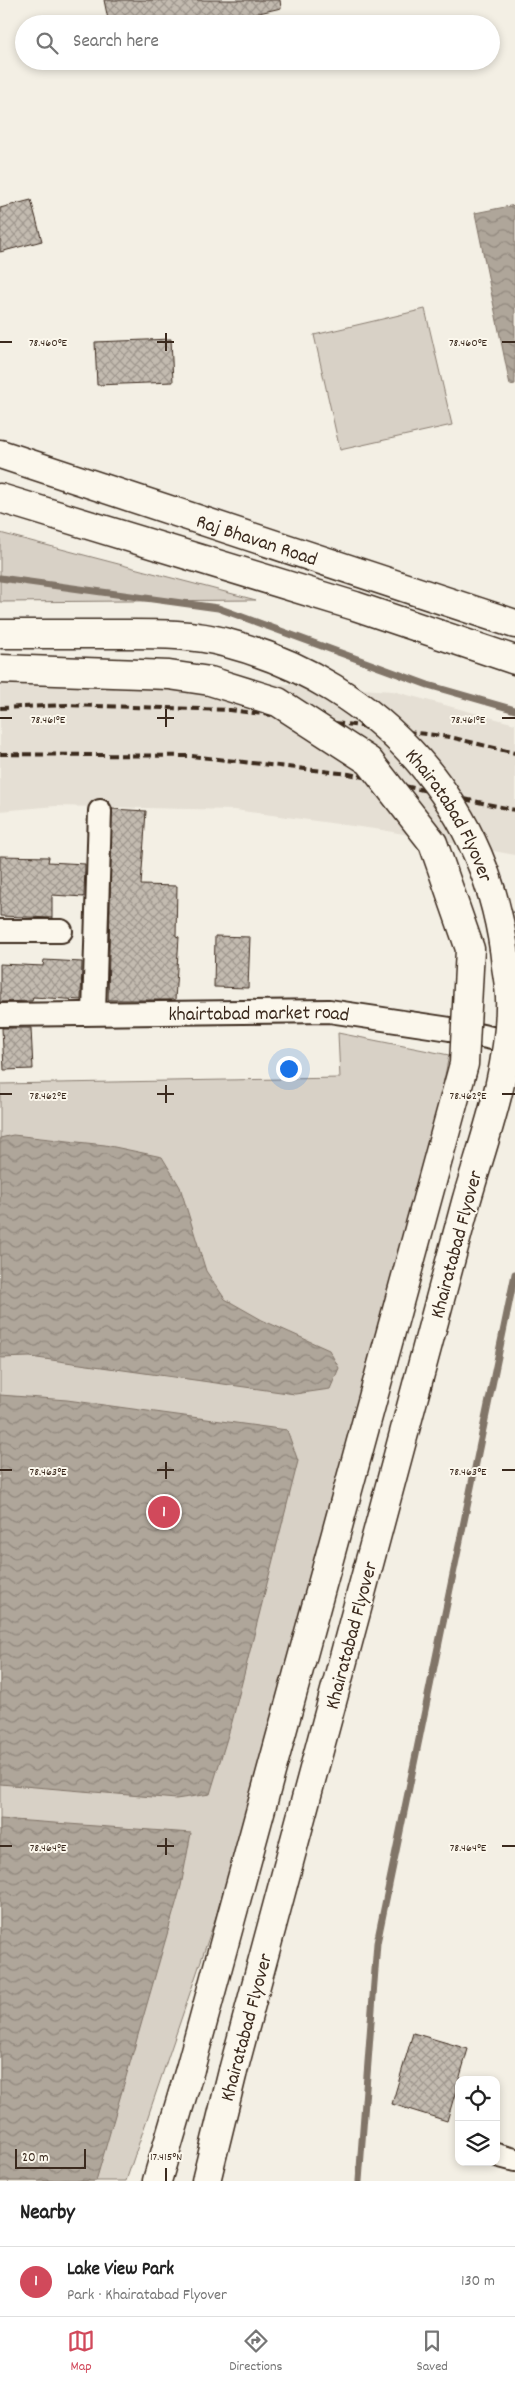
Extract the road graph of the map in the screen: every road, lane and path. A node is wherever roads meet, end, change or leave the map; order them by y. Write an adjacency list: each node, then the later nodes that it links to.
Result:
1 (0, 454): 3 (main road, Raj Bhavan Road)
2 (0, 498): 5 (main road, Raj Bhavan Road)
3 (515, 624)
4 (0, 634): 16 (main road, Khairatabad Flyover, bridge)
5 (515, 660)
6 (0, 669): 15 (main road, Khairatabad Flyover, bridge)
7 (100, 811): 10 (street)
8 (0, 931): 9 (street)
9 (61, 931)
10 (94, 1013): 11 (street, khairtabad market road); 12 (street, khairtabad market road)
11 (0, 1015)
12 (515, 1043)
13 (500, 2156): 14 (street)
14 (515, 2160)
15 (158, 2181)
16 (206, 2181)

